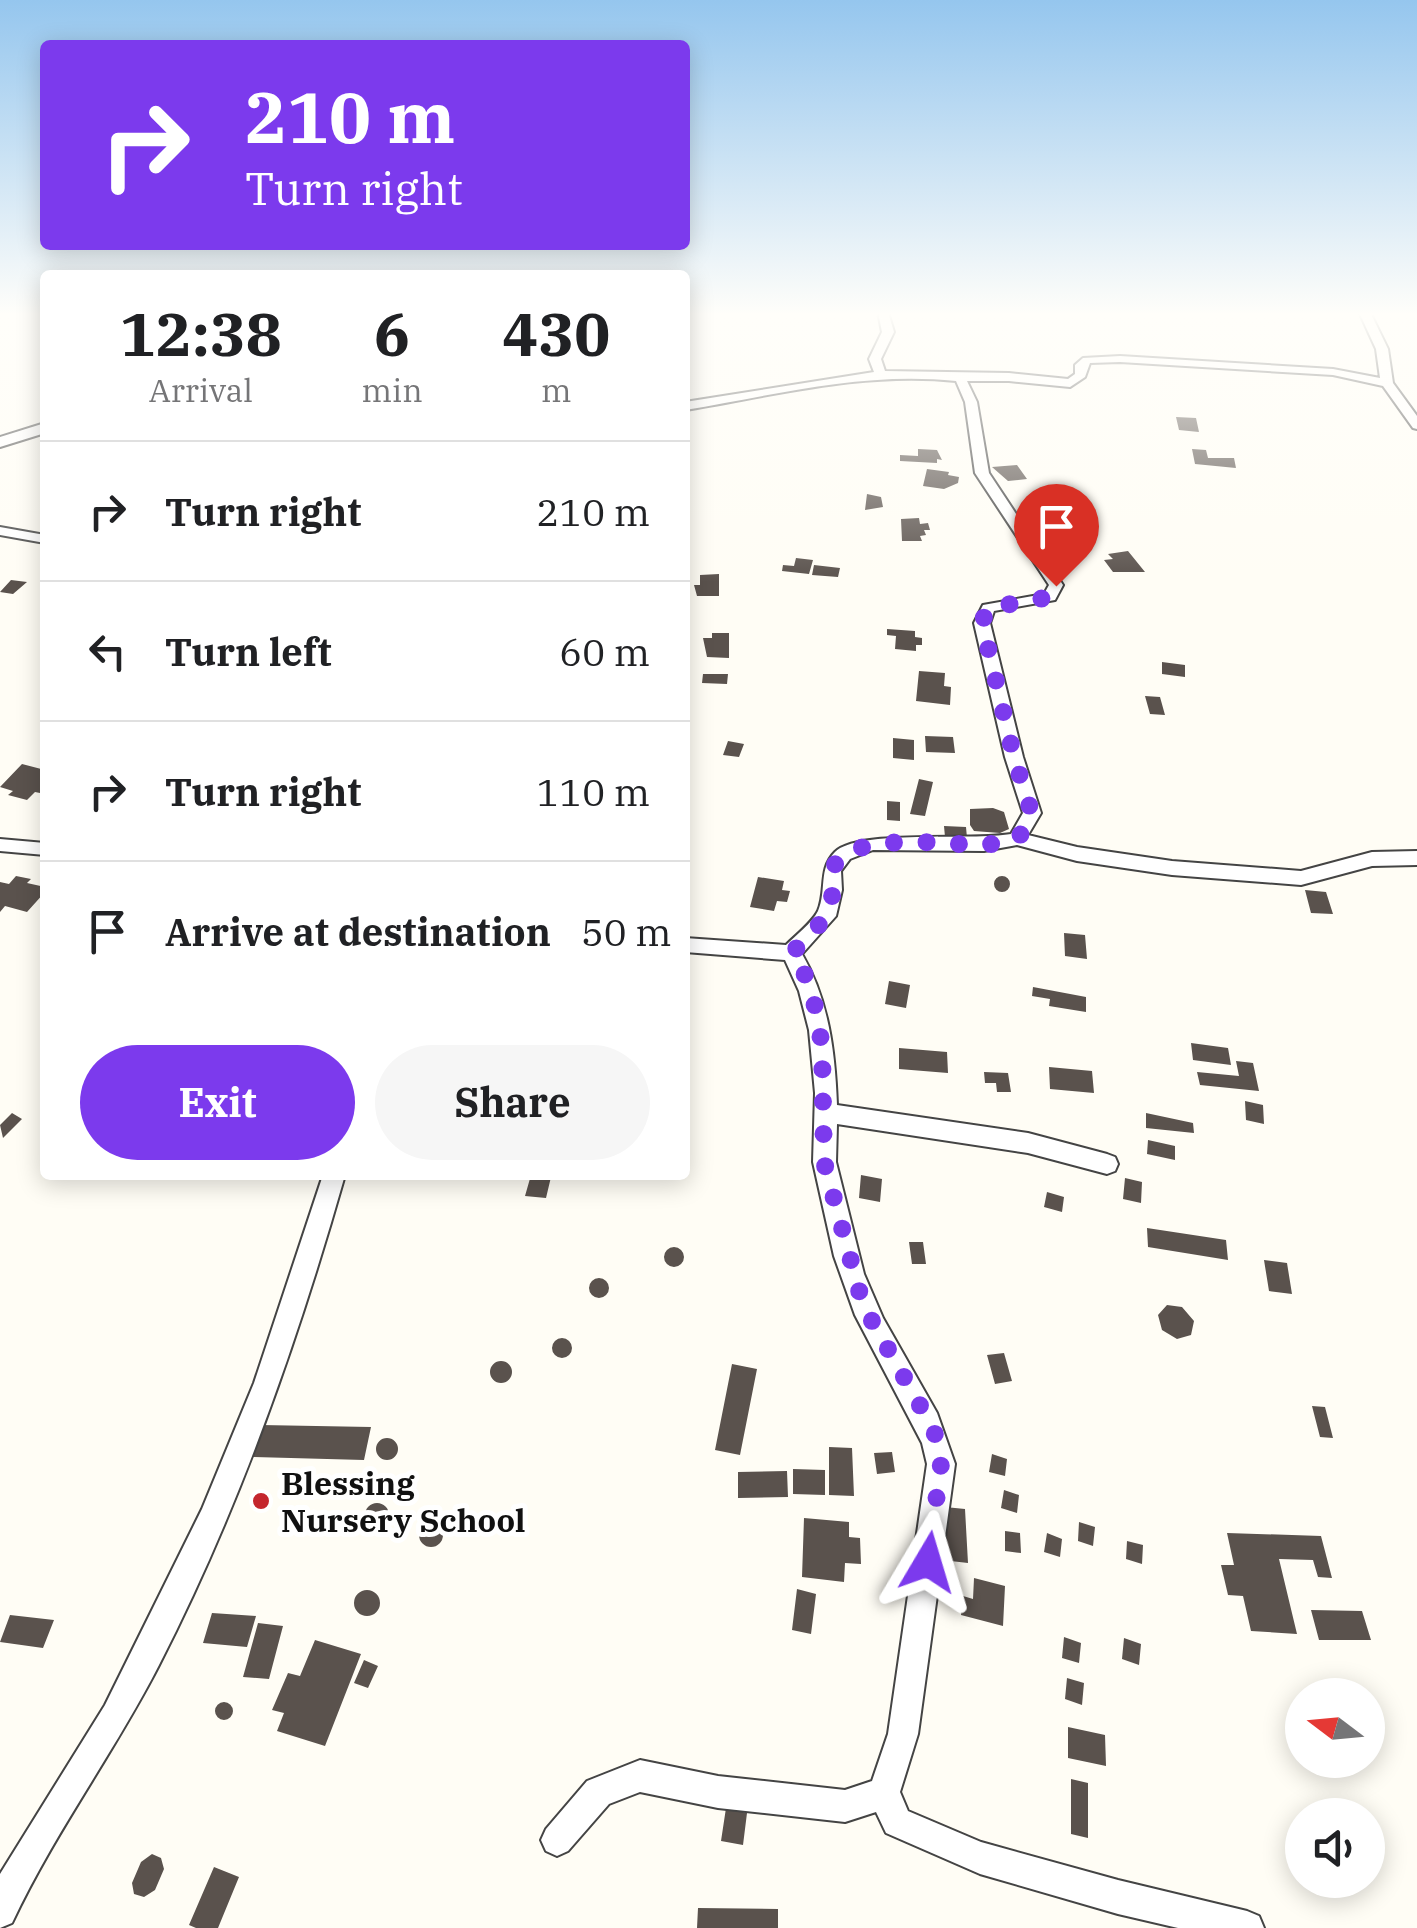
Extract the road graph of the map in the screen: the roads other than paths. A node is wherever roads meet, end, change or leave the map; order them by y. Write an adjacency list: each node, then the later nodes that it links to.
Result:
1 (971, 402): 8 (street)
2 (1401, 402): 3 (street)
3 (1417, 425)
4 (40, 430): 5 (street)
5 (0, 442)
6 (0, 531): 7 (street)
7 (40, 538)
8 (1018, 839): 11 (street); 13 (street)
9 (0, 846): 10 (street)
10 (40, 848)
11 (1417, 858)
12 (690, 945): 13 (street)
13 (791, 953): 14 (street)
14 (826, 1112): 15 (street); 17 (street)
15 (1107, 1164)
16 (333, 1180): 19 (street)
17 (884, 1793): 18 (street); 20 (street)
18 (557, 1840)
19 (0, 1911)
20 (1247, 1928)

